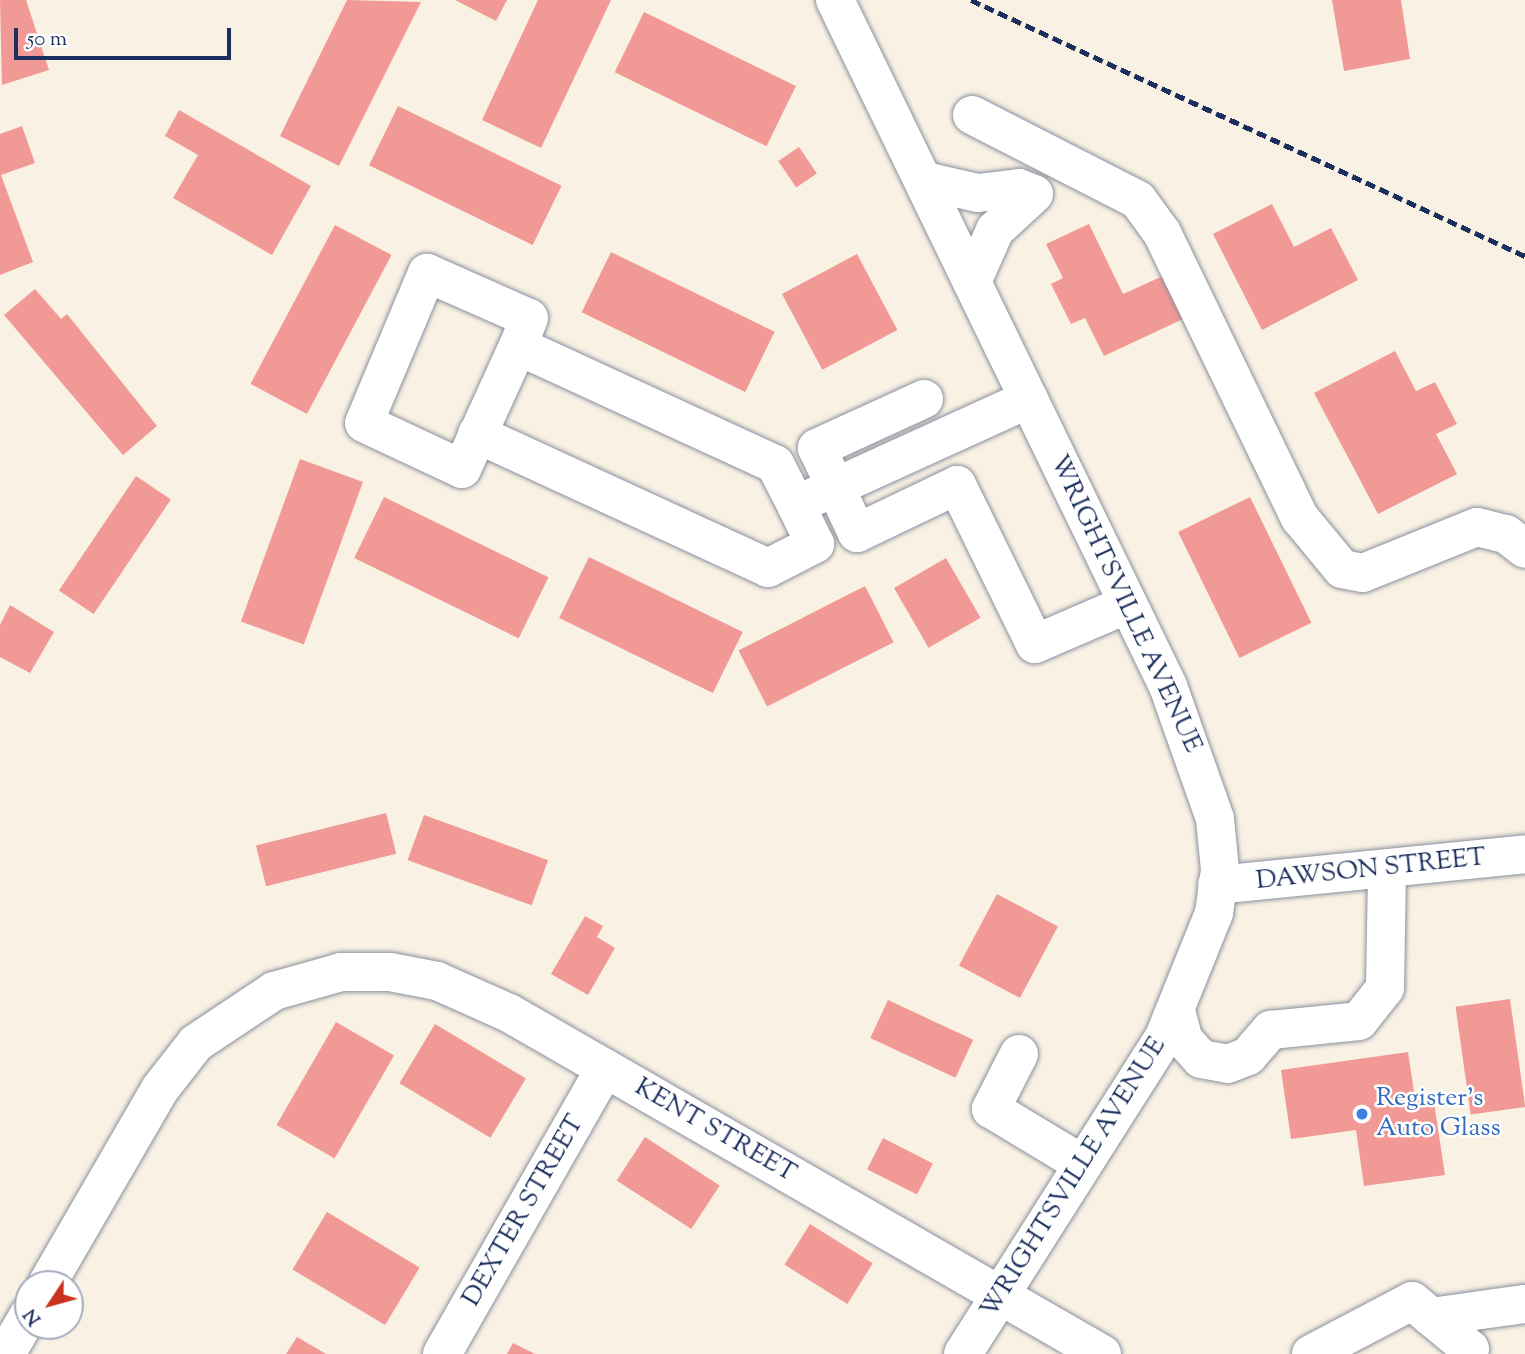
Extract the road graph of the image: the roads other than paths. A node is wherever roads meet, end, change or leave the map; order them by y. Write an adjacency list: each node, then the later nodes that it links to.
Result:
1 (835, 0): 4 (street, WRIGHTSVILLE AVENUE)
2 (972, 115): 3 (street)
3 (1081, 171): 5 (street); 13 (street)
4 (925, 181): 5 (street); 6 (street, WRIGHTSVILLE AVENUE)
5 (1034, 194): 6 (street)
6 (972, 282): 9 (street, WRIGHTSVILLE AVENUE)
7 (518, 346): 10 (street); 10 (street); 12 (street)
8 (924, 398): 11 (street)
9 (1028, 400): 11 (street); 14 (street, WRIGHTSVILLE AVENUE)
10 (477, 434): 12 (street)
11 (836, 487): 12 (street); 14 (street)
12 (796, 505)
13 (1525, 550)
14 (1128, 604): 17 (street, WRIGHTSVILLE AVENUE)
15 (1525, 854): 16 (street, DAWSON STREET)
16 (1387, 869): 17 (street, DAWSON STREET); 18 (street)
17 (1217, 885): 18 (street, WRIGHTSVILLE AVENUE)
18 (1176, 1010): 21 (street, WRIGHTSVILLE AVENUE)
19 (1018, 1054): 21 (street)
20 (605, 1068): 22 (street, KENT STREET); 23 (street, KENT STREET); 27 (street, DEXTER STREET)
21 (1082, 1164): 23 (street, WRIGHTSVILLE AVENUE)
22 (55, 1270)
23 (1001, 1296): 26 (street, KENT STREET); 28 (street, WRIGHTSVILLE AVENUE)
24 (1525, 1304): 25 (street)
25 (1431, 1317): 30 (street); 31 (street)
26 (1057, 1343): 29 (street, KENT STREET)
27 (442, 1354)
28 (963, 1354)
29 (1102, 1354)
30 (1311, 1354)
31 (1467, 1354)

